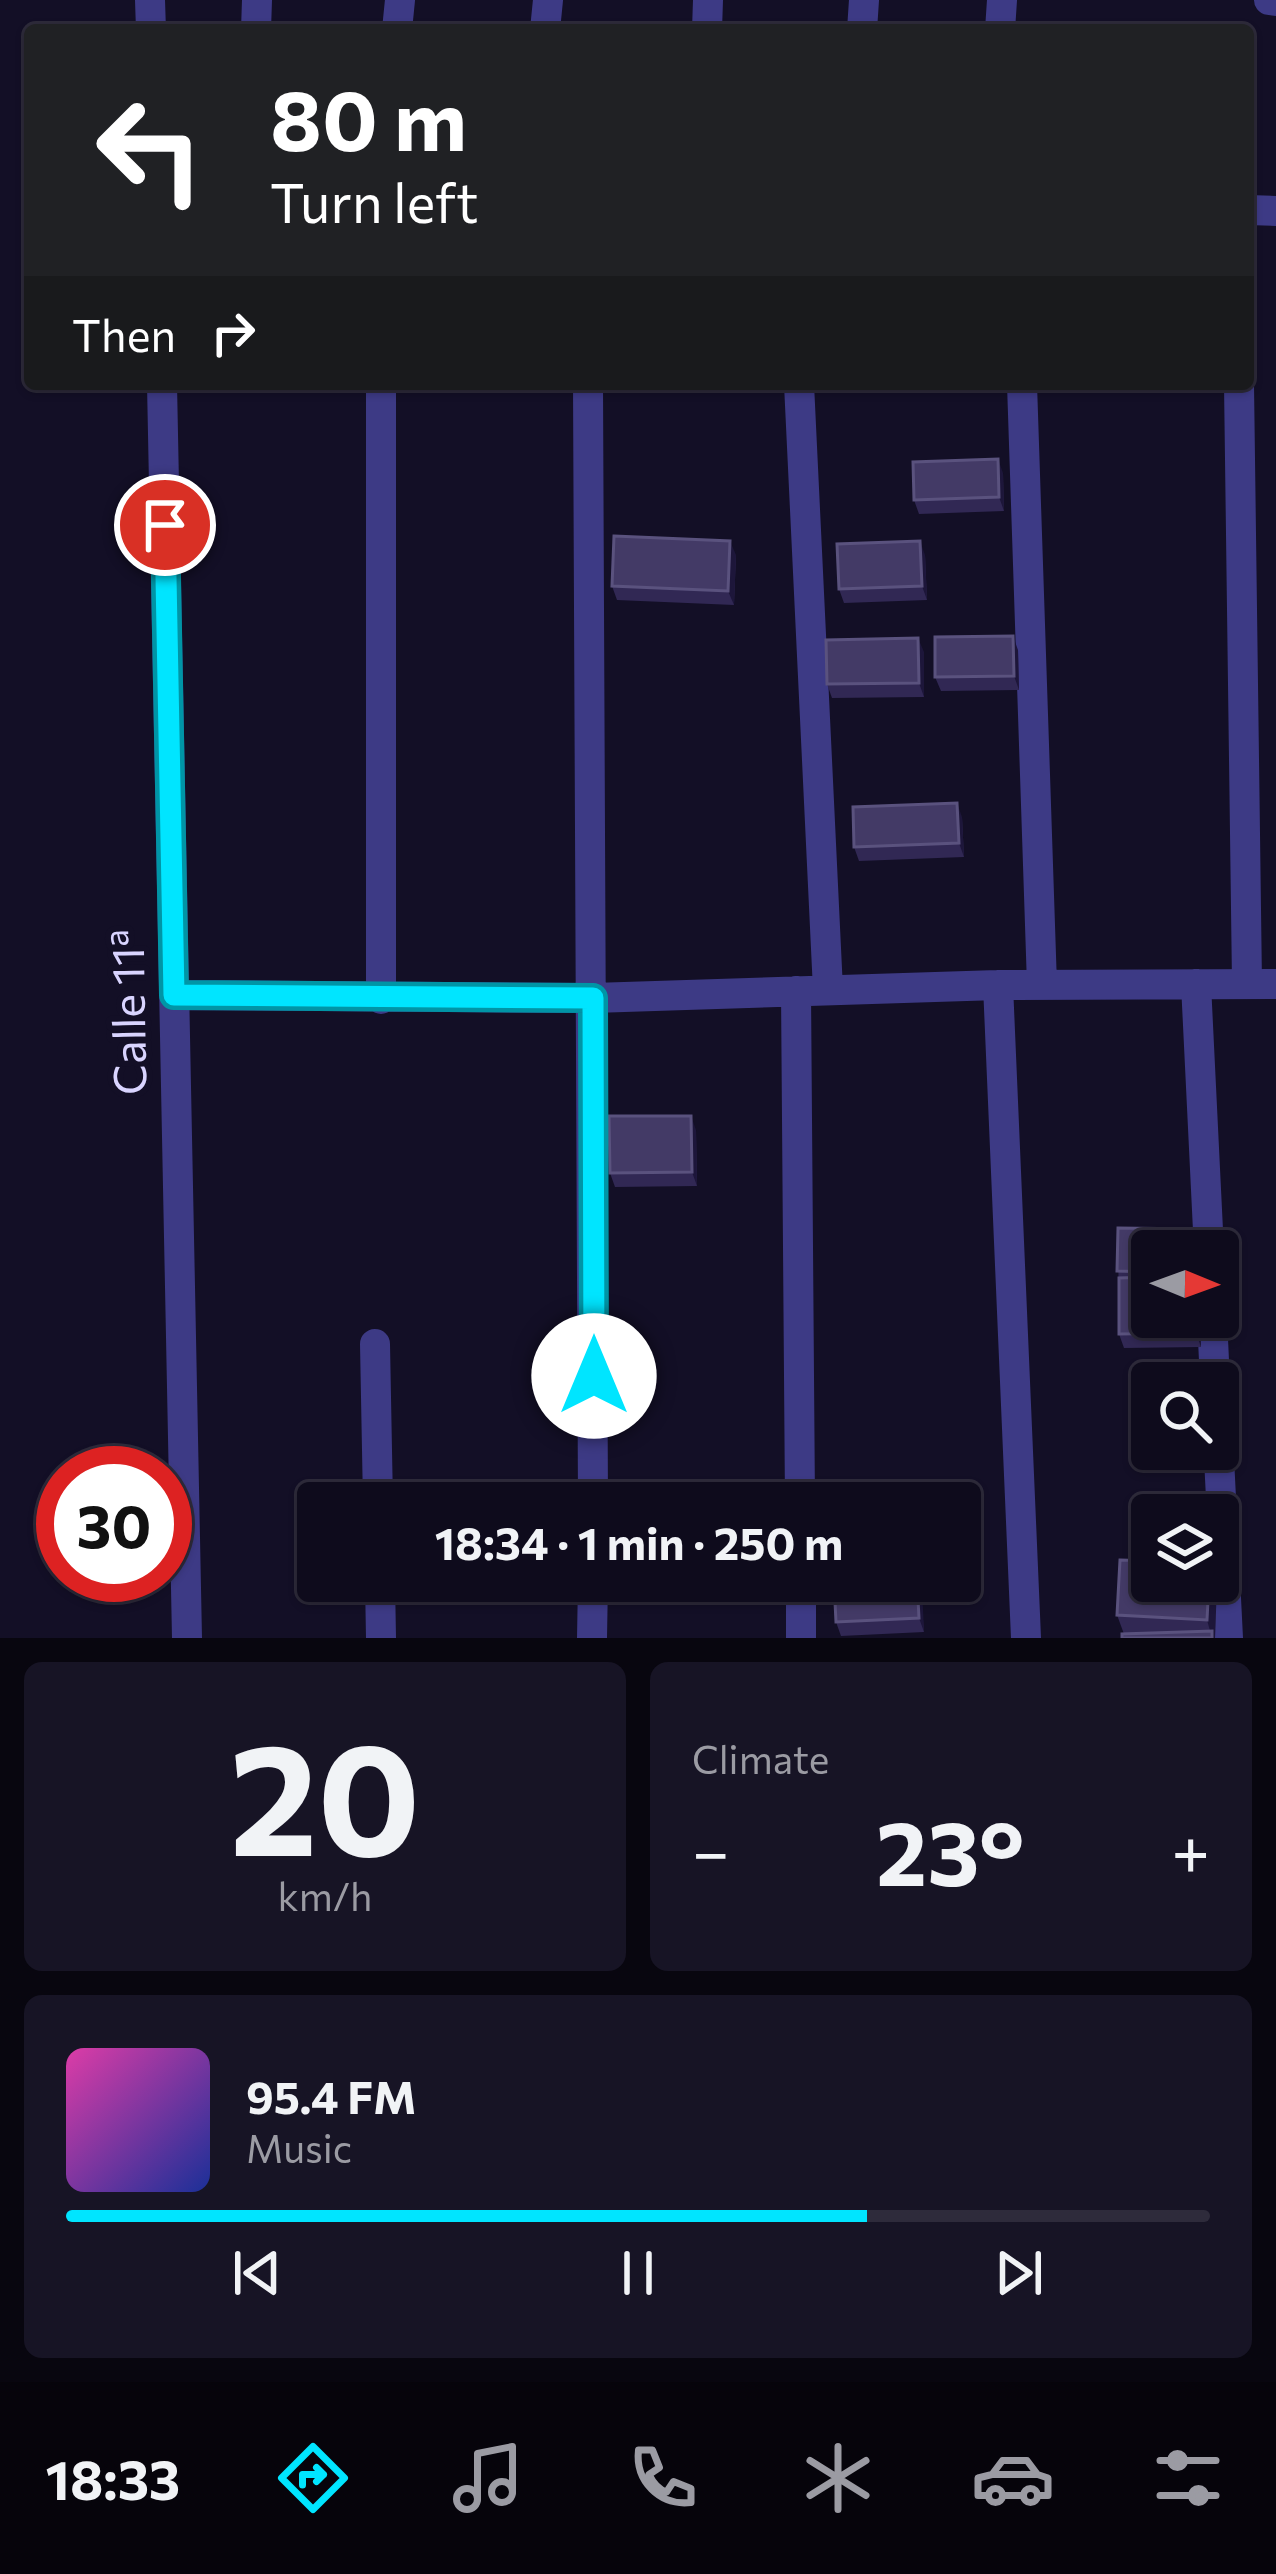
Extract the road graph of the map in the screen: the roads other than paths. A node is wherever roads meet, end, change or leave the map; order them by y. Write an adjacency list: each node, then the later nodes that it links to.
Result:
1 (162, 390): 13 (street, Calle 11ª)
2 (381, 390): 15 (street)
3 (588, 390): 14 (street)
4 (799, 390): 11 (street)
5 (1022, 390): 9 (street)
6 (1239, 390): 8 (street)
7 (1196, 984): 8 (street); 9 (street); 16 (street)
8 (1262, 984)
9 (1042, 985): 10 (street)
10 (998, 986): 11 (street); 29 (street)
11 (828, 990): 12 (street)
12 (796, 992): 14 (street); 21 (street)
13 (174, 995): 15 (street); 25 (street, Calle 11ª)
14 (593, 998): 15 (street); 20 (street)
15 (381, 999)
16 (1208, 1230)
17 (375, 1344): 19 (street)
18 (1220, 1470): 30 (street)
19 (378, 1482)
20 (593, 1482)
21 (800, 1482)
22 (380, 1602): 26 (street)
23 (593, 1602): 27 (street)
24 (801, 1602): 28 (street)
25 (187, 1638)
26 (381, 1638)
27 (592, 1638)
28 (801, 1638)
29 (1026, 1638)
30 (1228, 1638)

